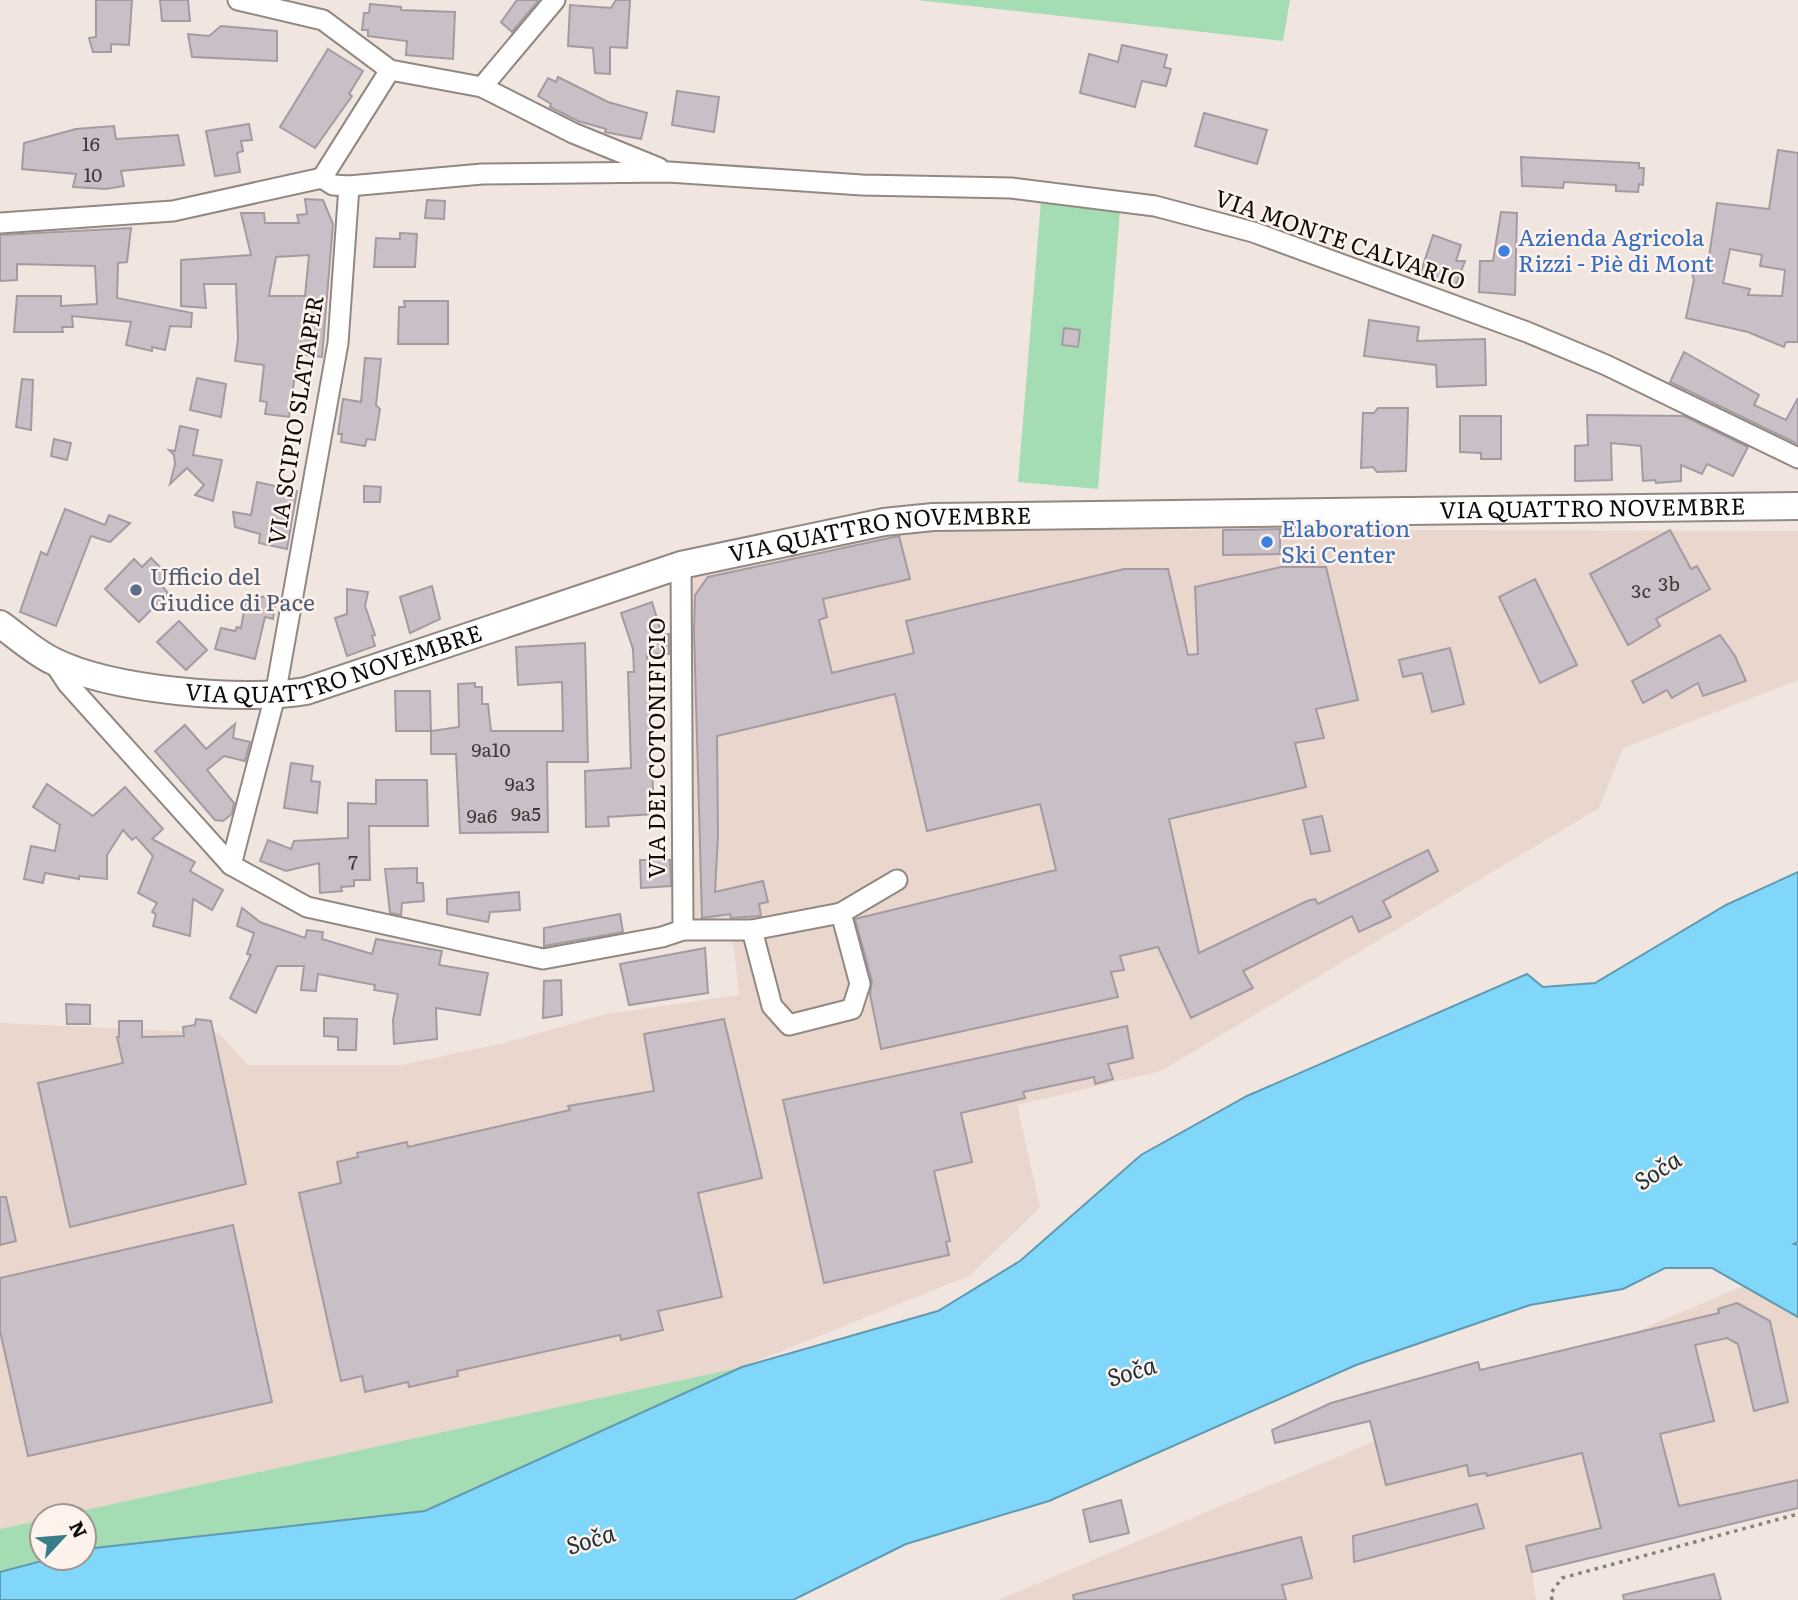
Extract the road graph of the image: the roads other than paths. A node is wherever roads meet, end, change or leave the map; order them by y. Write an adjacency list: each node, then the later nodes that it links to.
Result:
1 (238, 0): 3 (street, VIA MONTE CALVARIO)
2 (555, 0): 4 (street)
3 (390, 70): 4 (street, VIA MONTE CALVARIO); 6 (street)
4 (482, 87): 5 (street, VIA MONTE CALVARIO)
5 (669, 172): 7 (street, VIA MONTE CALVARIO); 9 (street, VIA MONTE CALVARIO)
6 (322, 178): 7 (street); 8 (street)
7 (349, 186): 14 (street, VIA SCIPIO SLATAPER)
8 (0, 223)
9 (1798, 458)
10 (1798, 506): 11 (main road, VIA QUATTRO NOVEMBRE)
11 (681, 565): 14 (main road, VIA QUATTRO NOVEMBRE); 18 (street, VIA DEL COTONIFICIO)
12 (0, 624): 13 (main road, VIA QUATTRO NOVEMBRE)
13 (52, 660): 14 (main road, VIA QUATTRO NOVEMBRE); 15 (street)
14 (275, 696): 15 (street, VIA SCIPIO SLATAPER)
15 (231, 865): 18 (street)
16 (897, 880): 17 (street)
17 (841, 913): 19 (street); 19 (street)
18 (683, 930): 19 (street)
19 (752, 930)

